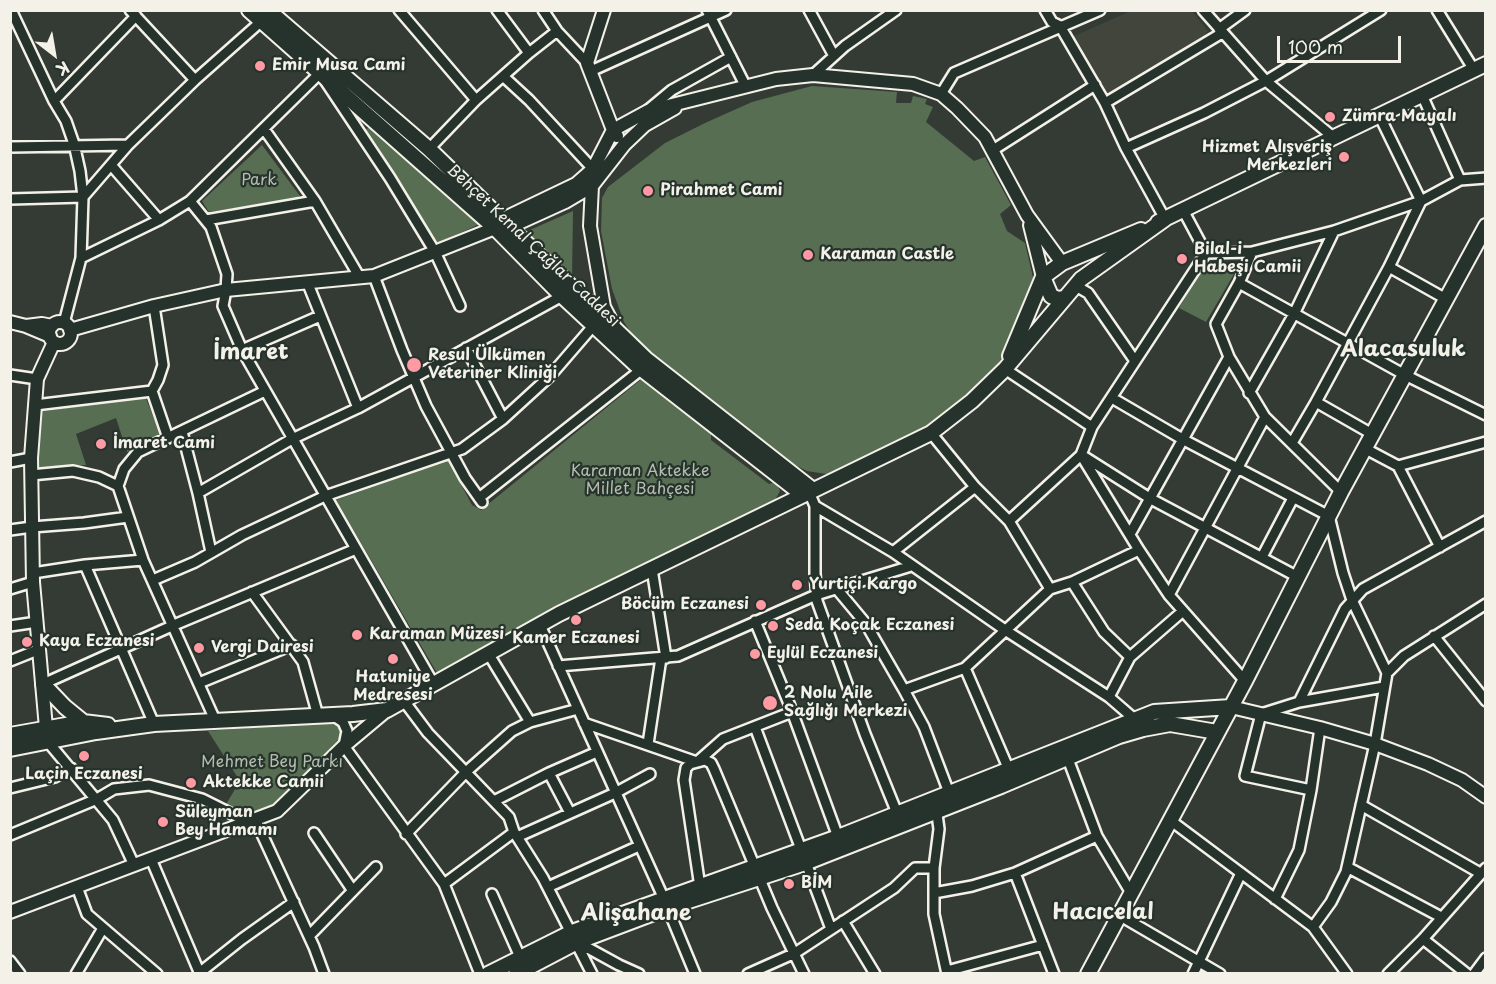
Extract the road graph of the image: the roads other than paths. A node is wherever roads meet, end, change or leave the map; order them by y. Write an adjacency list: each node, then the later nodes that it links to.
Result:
1 (11, 10): 38 (street)
2 (249, 10): 17 (main road, Behçet Kemal Çağlar Caddesi)
3 (399, 10): 37 (street)
4 (497, 10): 23 (street)
5 (543, 10): 21 (street)
6 (604, 10): 26 (street)
7 (726, 10): 18 (street)
8 (809, 10): 24 (street)
9 (896, 10): 19 (street)
10 (1045, 10): 20 (street)
11 (1100, 10): 20 (street)
12 (1203, 10): 22 (street)
13 (1245, 10): 22 (street)
14 (1381, 10): 32 (street)
15 (1437, 10): 27 (street)
16 (133, 14): 31 (street); 38 (street)
17 (268, 14): 28 (main road, Behçet Kemal Çağlar Caddesi); 31 (street); 51 (main road, Behçet Kemal Çağlar Caddesi)
18 (709, 14): 25 (street); 26 (street)
19 (882, 14): 24 (street)
20 (1060, 26): 33 (street); 35 (street)
21 (557, 31): 23 (street); 26 (street)
22 (1220, 31): 32 (street); 40 (street)
23 (529, 53): 30 (street)
24 (834, 56): 29 (street)
25 (731, 57): 34 (street); 41 (street)
26 (589, 67): 44 (street)
27 (1482, 67): 36 (main road)
28 (320, 73): 43 (street); 68 (main road, Behçet Kemal Çağlar Caddesi); 71 (street)
29 (813, 75): 34 (street); 35 (street)
30 (504, 77): 37 (street); 54 (street)
31 (195, 80): 47 (street)
32 (1266, 81): 45 (street); 50 (street)
33 (1095, 85): 40 (street); 52 (street)
34 (746, 87): 39 (street)
35 (941, 94): 52 (street)
36 (1422, 95): 42 (main road); 56 (street)
37 (476, 100): 51 (street)
38 (54, 101): 46 (street)
39 (687, 101): 41 (street); 48 (street)
40 (1106, 103): 50 (street)
41 (646, 112): 44 (street)
42 (1379, 115): 45 (main road); 62 (street)
43 (264, 129): 60 (street); 61 (street)
44 (613, 130): 48 (street); 54 (street)
45 (1333, 137): 63 (main road)
46 (74, 144): 47 (street); 49 (street); 58 (street)
47 (128, 145): 53 (street)
48 (624, 145): 57 (street)
49 (10, 147)
50 (1126, 148): 65 (street)
51 (429, 149): 68 (main road, Behçet Kemal Çağlar Caddesi)
52 (993, 150): 64 (street)
53 (111, 165): 58 (street); 66 (street)
54 (593, 169): 68 (street)
55 (1485, 178): 56 (street)
56 (1460, 180): 62 (street)
57 (592, 186): 68 (street); 94 (street)
58 (83, 197): 59 (street); 74 (street)
59 (10, 199)
60 (190, 201): 66 (street); 67 (street)
61 (315, 201): 67 (street); 79 (street)
62 (1421, 201): 70 (street); 76 (street)
63 (1183, 210): 65 (main road); 73 (street)
64 (1027, 215): 75 (street); 78 (street)
65 (1165, 219): 75 (main road); 82 (main road)
66 (159, 220): 74 (street)
67 (206, 220): 83 (street)
68 (503, 225): 71 (street); 84 (main road, Behçet Kemal Çağlar Caddesi); 94 (main road, Behçet Kemal Çağlar Caddesi)
69 (1485, 226): 86 (main road)
70 (1334, 231): 72 (street); 89 (street)
71 (435, 252): 77 (street); 88 (street)
72 (1252, 252): 73 (street); 80 (street)
73 (1206, 253): 99 (street)
74 (81, 258): 93 (street)
75 (1062, 263): 78 (main road); 82 (main road)
76 (1389, 267): 86 (street); 95 (street)
77 (374, 276): 79 (street); 104 (street)
78 (1043, 277): 85 (main road); 101 (main road)
79 (360, 278): 81 (street)
80 (1239, 283): 89 (street); 98 (street)
81 (308, 284): 83 (street); 90 (street)
82 (1076, 286): 85 (main road); 99 (street)
83 (226, 290): 87 (street); 97 (street)
84 (562, 296): 92 (main road, Behçet Kemal Çağlar Caddesi); 96 (street)
85 (1065, 298): 101 (main road)
86 (1446, 298): 103 (main road)
87 (154, 306): 93 (street); 106 (street)
88 (460, 306)
89 (1294, 314): 95 (street); 108 (street)
90 (320, 316): 97 (street); 112 (street)
91 (10, 322): 93 (street)
92 (594, 325): 100 (main road, Behçet Kemal Çağlar Caddesi); 115 (street)
93 (58, 331): 105 (street)
94 (618, 332): 135 (main road, Behçet Kemal Çağlar Caddesi)
95 (1348, 344): 103 (street); 110 (street)
96 (466, 348): 104 (street); 115 (street)
97 (242, 350): 107 (street)
98 (1229, 357): 108 (street); 122 (street)
99 (1135, 361): 109 (street)
100 (642, 369): 126 (street); 135 (main road, Behçet Kemal Çağlar Caddesi)
101 (1005, 369): 116 (street); 118 (main road)
102 (10, 375): 105 (street)
103 (1405, 375): 113 (street); 119 (main road)
104 (414, 378): 112 (street); 126 (street)
105 (37, 379): 111 (street)
106 (152, 391): 111 (street); 120 (street)
107 (265, 391): 117 (street); 121 (street)
108 (1249, 393): 114 (street)
109 (1112, 398): 116 (street); 122 (street)
110 (1316, 402): 119 (street); 124 (street)
111 (35, 405): 128 (street)
112 (358, 408): 121 (street)
113 (1485, 415)
114 (1265, 417): 124 (street); 131 (street)
115 (503, 419): 126 (street)
116 (1092, 427): 127 (street)
117 (182, 432): 120 (street); 137 (street)
118 (930, 433): 134 (street); 135 (main road)
119 (1372, 434): 125 (main road)
120 (168, 438): 133 (street)
121 (292, 440): 137 (street); 138 (street)
122 (1184, 440): 131 (street); 140 (street)
123 (1485, 442): 130 (street)
124 (1292, 443): 136 (street)
125 (1364, 448): 130 (street); 136 (main road)
126 (451, 452): 138 (street)
127 (1081, 455): 140 (street); 144 (street); 149 (street)
128 (31, 458): 129 (street); 132 (street)
129 (10, 462)
130 (1398, 466): 150 (street)
131 (1238, 468): 139 (street); 147 (street)
132 (31, 476): 133 (street); 146 (street)
133 (118, 486): 143 (street)
134 (975, 487): 144 (street); 154 (street)
135 (808, 492): 141 (street); 159 (main road)
136 (1341, 492): 142 (main road)
137 (198, 493): 153 (street)
138 (325, 496): 151 (street); 153 (street)
139 (1293, 498): 142 (street); 155 (street)
140 (1151, 499): 147 (street); 149 (street)
141 (815, 506): 154 (street); 168 (street)
142 (1329, 516): 160 (main road); 170 (street)
143 (128, 517): 146 (street); 156 (street)
144 (1009, 521): 166 (street)
145 (1485, 521): 150 (street)
146 (32, 527): 148 (street); 161 (street)
147 (1206, 528): 155 (street); 169 (street)
148 (10, 530)
149 (1131, 534): 152 (street)
150 (1440, 547): 170 (street)
151 (356, 549): 167 (street); 192 (street)
152 (1138, 550): 163 (street); 169 (street)
153 (211, 552): 162 (street)
154 (893, 552): 158 (street)
155 (1262, 557): 160 (street)
156 (143, 560): 157 (street); 162 (street)
157 (85, 565): 161 (street); 182 (street)
158 (911, 566): 164 (street); 178 (street)
159 (652, 569): 176 (main road); 185 (street)
160 (1298, 577): 190 (main road)
161 (33, 578): 165 (street); 174 (street)
162 (153, 580): 175 (street)
163 (1072, 582): 166 (street); 184 (street)
164 (836, 588): 168 (street); 195 (street)
165 (10, 589)
166 (1050, 589): 178 (street)
167 (252, 592): 175 (street); 180 (street)
168 (816, 595): 173 (street); 243 (street)
169 (1169, 595): 172 (street)
170 (1352, 600): 189 (street); 200 (street)
171 (1485, 604): 179 (street)
172 (1183, 610): 184 (street); 190 (street)
173 (755, 621): 185 (street); 204 (street)
174 (37, 622): 177 (street); 181 (street)
175 (174, 625): 182 (street); 191 (street)
176 (540, 625): 183 (main road); 187 (street)
177 (10, 626)
178 (1005, 630): 188 (street); 197 (street)
179 (1434, 636): 189 (street); 196 (street)
180 (292, 645): 191 (street); 207 (street)
181 (40, 649): 186 (street); 193 (street)
182 (120, 649): 193 (street); 212 (street)
183 (488, 653): 192 (main road); 210 (street)
184 (1130, 657): 197 (street)
185 (663, 658): 187 (street); 221 (street)
186 (10, 662)
187 (558, 666): 202 (street)
188 (965, 668): 195 (street); 229 (street)
189 (1387, 673): 194 (street)
190 (1245, 681): 201 (main road)
191 (199, 683): 208 (street)
192 (433, 683): 198 (main road)
193 (43, 684): 209 (main road); 220 (street)
194 (1384, 687): 200 (street); 222 (street)
195 (904, 690): 238 (street)
196 (1481, 690): 199 (street)
197 (1109, 697): 213 (street)
198 (404, 701): 203 (main road); 230 (street)
199 (1485, 701)
200 (1299, 702): 205 (street)
201 (1231, 707): 205 (street); 213 (main road); 218 (main road)
202 (578, 709): 210 (street); 211 (street)
203 (387, 710): 206 (main road); 223 (street)
204 (792, 712): 215 (street); 251 (street)
205 (1261, 714): 216 (street); 234 (street)
206 (333, 715): 207 (main road); 223 (street)
207 (318, 716): 208 (main road)
208 (215, 720): 212 (main road)
209 (83, 722): 214 (main road); 217 (main road); 220 (main road)
210 (530, 722): 230 (street)
211 (584, 723): 221 (street); 225 (street)
212 (153, 724): 214 (main road)
213 (1140, 724): 218 (main road); 226 (main road); 229 (main road)
214 (131, 727): 217 (main road)
215 (755, 727): 227 (street); 253 (street)
216 (1320, 728): 222 (street); 234 (street)
217 (96, 732): 220 (main road)
218 (1217, 732): 245 (main road)
219 (10, 735): 220 (main road)
220 (47, 735): 224 (main road); 228 (street)
221 (648, 744): 227 (street)
222 (1375, 744): 236 (street); 241 (street)
223 (344, 746): 244 (street); 247 (street)
224 (10, 749)
225 (597, 752): 231 (street); 235 (street)
226 (1068, 759): 238 (main road); 250 (street)
227 (697, 762): 260 (street); 265 (street)
228 (71, 768): 233 (street); 237 (street)
229 (1009, 770): 238 (main road)
230 (467, 771): 239 (street); 247 (street)
231 (549, 773): 239 (street); 242 (street)
232 (650, 774): 235 (street)
233 (10, 788)
234 (1311, 790): 271 (street)
235 (615, 793): 242 (street); 252 (street)
236 (1485, 796)
237 (98, 799): 244 (street); 249 (street); 255 (street)
238 (951, 799): 240 (main road)
239 (494, 801): 248 (street)
240 (935, 805): 243 (main road); 258 (street)
241 (1361, 805): 257 (street); 259 (street)
242 (570, 813): 248 (street)
243 (900, 819): 251 (main road); 253 (main road)
244 (252, 820): 254 (street); 272 (street)
245 (1170, 820): 262 (street); 269 (main road)
246 (314, 833): 267 (street)
247 (406, 834): 263 (street)
248 (516, 834): 263 (street); 266 (street)
249 (10, 835)
250 (1097, 836): 261 (street); 269 (street)
251 (837, 837): 253 (main road)
252 (639, 846): 266 (street); 273 (street)
253 (803, 857): 260 (main road); 280 (street)
254 (151, 859): 255 (street); 291 (street)
255 (134, 865): 264 (street)
256 (376, 867): 267 (street)
257 (1347, 867): 276 (street); 278 (street)
258 (934, 868): 268 (street); 277 (street)
259 (1483, 871): 276 (street)
260 (758, 872): 265 (main road); 273 (main road); 285 (street)
261 (1015, 873): 268 (street); 284 (street)
262 (1241, 873): 271 (street); 289 (street)
263 (444, 884): 297 (street)
264 (77, 886): 274 (street); 279 (street)
265 (700, 886): 273 (main road)
266 (548, 887): 282 (street)
267 (353, 891): 281 (street)
268 (934, 893): 290 (street)
269 (1131, 893): 275 (main road)
270 (492, 894): 286 (street)
271 (1275, 899): 278 (street)
272 (294, 903): 281 (street); 291 (street)
273 (666, 904): 282 (main road); 302 (street)
274 (11, 912)
275 (1119, 915): 289 (street); 307 (main road)
276 (1441, 917): 283 (street)
277 (843, 921): 280 (street); 305 (street)
278 (1313, 927): 310 (street)
279 (104, 928): 294 (street); 295 (street)
280 (831, 929): 285 (street)
281 (309, 936): 296 (street)
282 (574, 937): 286 (main road); 299 (main road); 300 (street); 301 (street)
283 (1423, 939): 292 (street); 311 (street)
284 (1043, 945): 290 (street); 306 (street)
285 (795, 953): 303 (street); 304 (street)
286 (520, 957): 298 (main road)
287 (1485, 958): 292 (street)
288 (10, 960): 293 (street)
289 (1200, 961): 308 (street); 309 (street)
290 (947, 972)
291 (199, 973)
292 (1467, 973)
293 (20, 974)
294 (76, 974)
295 (157, 974)
296 (324, 974)
297 (480, 974)
298 (488, 974)
299 (516, 974)
300 (592, 974)
301 (639, 974)
302 (694, 974)
303 (748, 974)
304 (804, 974)
305 (875, 974)
306 (1054, 974)
307 (1088, 974)
308 (1193, 974)
309 (1220, 974)
310 (1347, 974)
311 (1388, 974)

